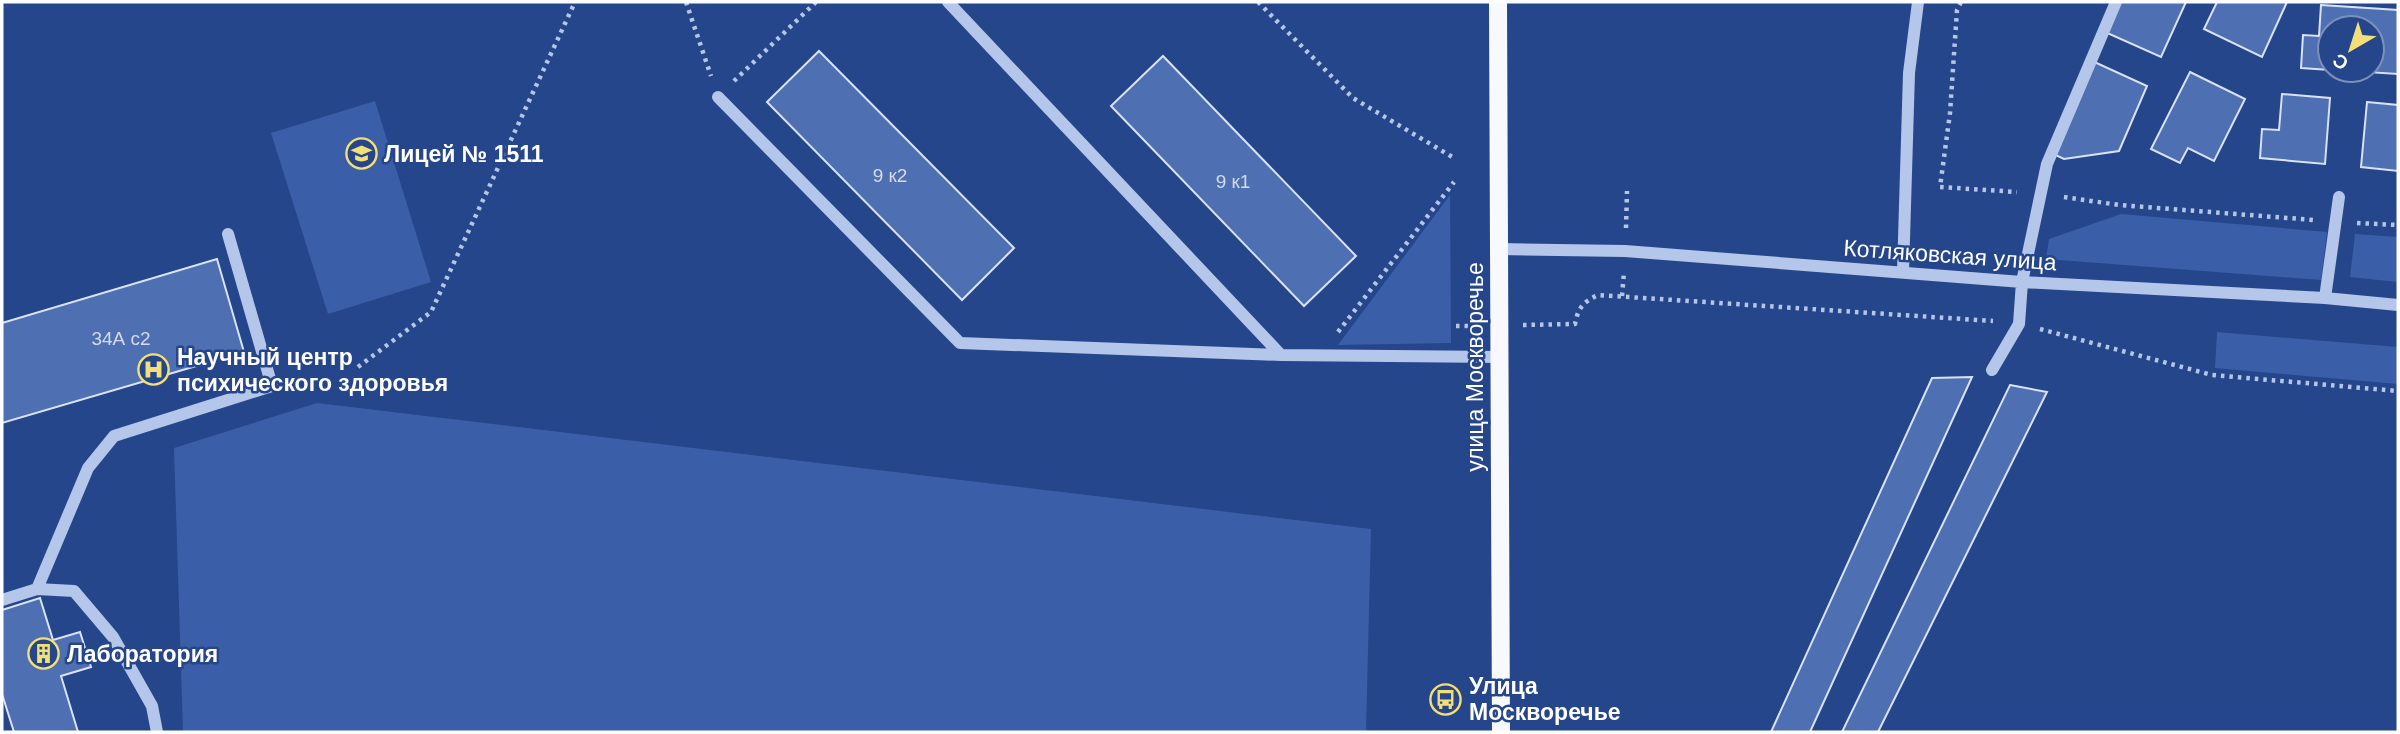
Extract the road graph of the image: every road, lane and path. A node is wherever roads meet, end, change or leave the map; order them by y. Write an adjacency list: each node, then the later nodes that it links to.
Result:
1 (575, 2): 28 (path)
2 (686, 2): 10 (path)
3 (816, 2): 10 (path)
4 (948, 2): 26 (street)
5 (1258, 2): 11 (path)
6 (1498, 2): 18 (main road, улица Москворечье)
7 (1918, 2): 19 (street)
8 (1961, 2): 13 (path)
9 (2116, 2): 13 (street)
10 (718, 97): 26 (street)
11 (1454, 158)
12 (1454, 183): 25 (path)
13 (2040, 194): 15 (path); 20 (street)
14 (2339, 197): 15 (street)
15 (2335, 221): 16 (path); 22 (street)
16 (2398, 225)
17 (229, 234): 30 (street)
18 (1499, 249): 19 (street, Котляковская улица); 27 (main road, улица Москворечье)
19 (1903, 272): 20 (street, Котляковская улица)
20 (2022, 282): 22 (street, Котляковская улица); 29 (street)
21 (1622, 296): 24 (path)
22 (2325, 298): 23 (street, Котляковская улица)
23 (2398, 305)
24 (1575, 324)
25 (1320, 354): 26 (street); 27 (street)
26 (1281, 355)
27 (1499, 357): 33 (main road, улица Москворечье)
28 (358, 367)
29 (1992, 370)
30 (37, 589): 31 (street); 32 (street)
31 (2, 600)
32 (157, 732)
33 (1501, 732)

